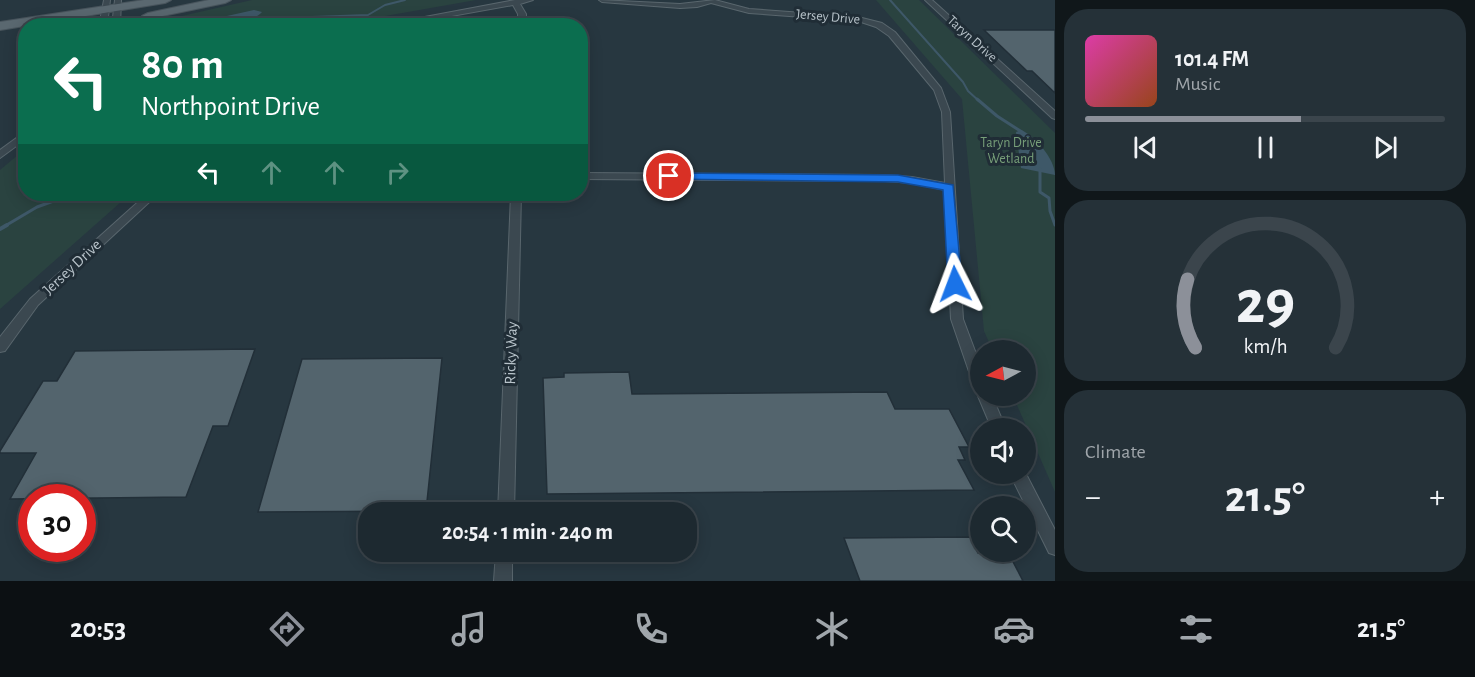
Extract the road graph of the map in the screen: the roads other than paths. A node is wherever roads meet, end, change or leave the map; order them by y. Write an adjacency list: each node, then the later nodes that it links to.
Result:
1 (165, 0): 9 (main road)
2 (225, 0): 9 (main road)
3 (530, 0): 8 (street)
4 (602, 0): 5 (street, Jersey Drive)
5 (711, 0): 20 (street, Jersey Drive)
6 (928, 0): 15 (street, Taryn Drive)
7 (938, 0): 15 (street, Taryn Drive)
8 (515, 2): 11 (street); 12 (street)
9 (112, 16): 10 (main road)
10 (90, 18)
11 (425, 18)
12 (522, 18)
13 (18, 24): 14 (main road)
14 (0, 26)
15 (1016, 78): 16 (street, Taryn Drive)
16 (1055, 116)
17 (18, 140): 18 (street)
18 (0, 155)
19 (588, 176): 20 (street)
20 (948, 187): 24 (street)
21 (145, 201): 23 (street, Jersey Drive)
22 (516, 201): 26 (street, Ricky Way)
23 (0, 347)
24 (970, 359)
25 (1023, 484): 27 (street)
26 (506, 502)
27 (1055, 547)
28 (504, 562): 29 (street)
29 (503, 581)

